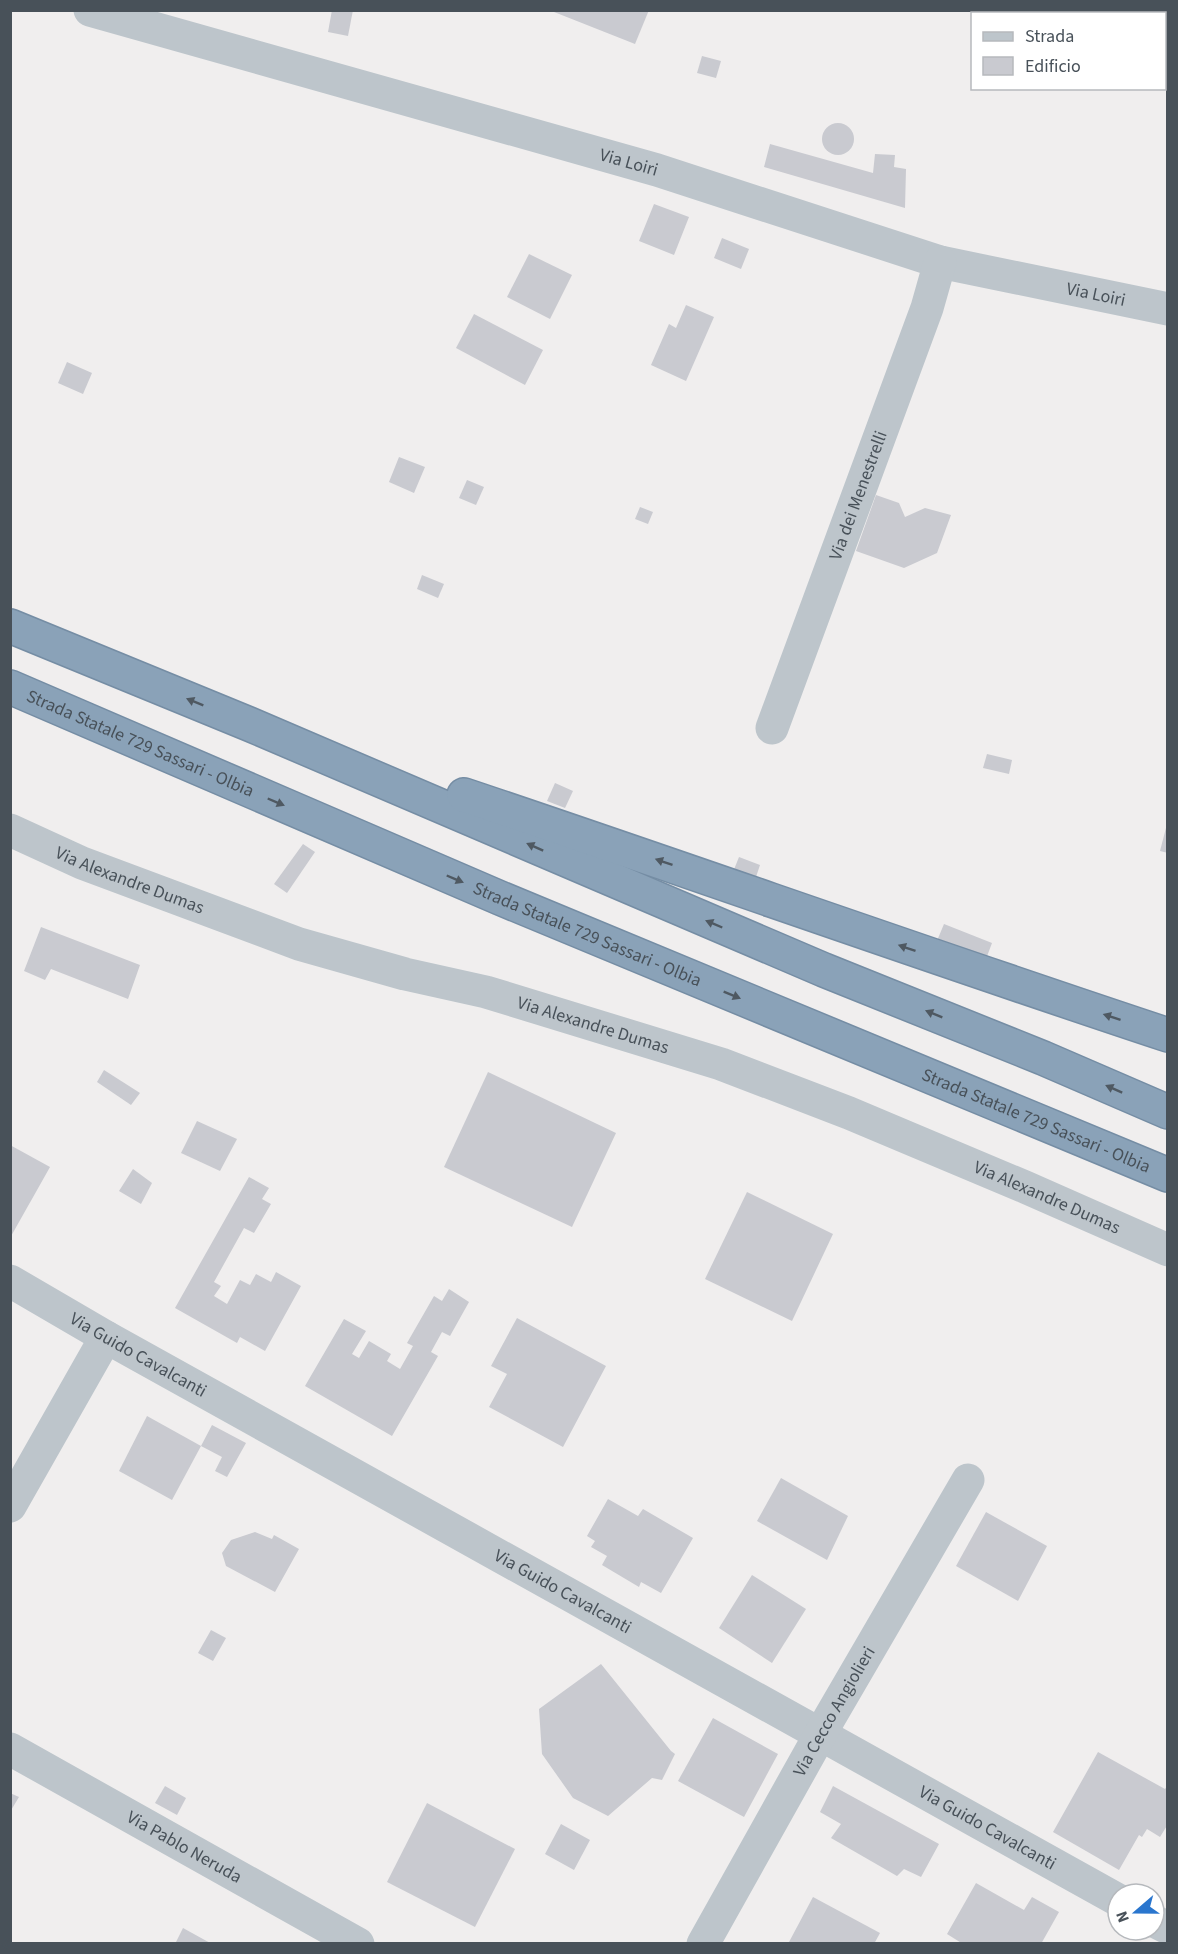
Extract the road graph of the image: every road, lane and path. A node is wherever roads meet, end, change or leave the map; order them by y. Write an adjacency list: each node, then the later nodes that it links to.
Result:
1 (90, 10): 2 (street, Via Loiri)
2 (940, 261): 3 (street, Via Loiri); 7 (street, Via dei Menestrelli)
3 (1167, 309)
4 (10, 626): 6 (highway, one-way to 4)
5 (10, 687): 11 (highway, Strada Statale 729 Sassari - Olbia, one-way to 11)
6 (249, 724): 9 (highway, one-way to 6); 10 (highway, one-way to 6)
7 (772, 728)
8 (10, 830): 12 (street, Via Alexandre Dumas)
9 (1167, 1035)
10 (1167, 1112)
11 (1167, 1175)
12 (1167, 1250)
13 (10, 1281): 14 (street, Via Guido Cavalcanti)
14 (106, 1337): 16 (street); 17 (street, Via Guido Cavalcanti)
15 (968, 1480): 17 (street, Via Cecco Angiolieri)
16 (10, 1506)
17 (820, 1734): 19 (street, Via Guido Cavalcanti); 21 (street, Via Cecco Angiolieri)
18 (10, 1749): 20 (street, Via Pablo Neruda)
19 (1106, 1893)
20 (358, 1944)
21 (702, 1944)

